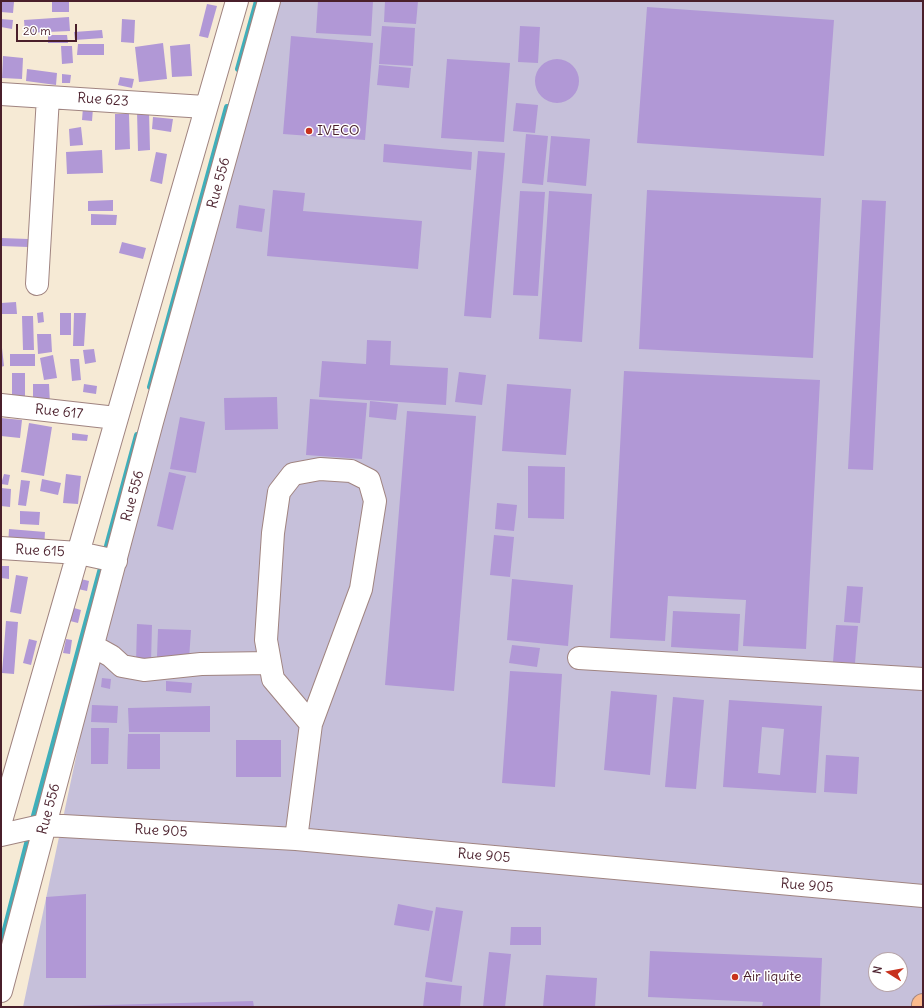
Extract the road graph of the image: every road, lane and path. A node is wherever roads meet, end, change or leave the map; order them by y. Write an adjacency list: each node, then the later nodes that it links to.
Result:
1 (237, 1): 3 (street)
2 (269, 1): 4 (street, Rue 556)
3 (212, 84): 4 (street); 7 (street)
4 (244, 92): 12 (street, Rue 556)
5 (1, 94): 6 (street, Rue 623)
6 (48, 97): 7 (street, Rue 623); 8 (street)
7 (206, 107): 10 (street)
8 (37, 284)
9 (1, 405): 10 (street, Rue 617)
10 (116, 418): 12 (street)
11 (1, 548): 12 (street, Rue 615)
12 (99, 557): 13 (street, Rue 556); 18 (street)
13 (93, 646): 15 (street); 19 (street, Rue 556)
14 (579, 658): 16 (street)
15 (270, 664): 17 (street); 17 (street)
16 (923, 679)
17 (312, 724): 20 (street)
18 (1, 821)
19 (26, 829): 20 (street, Rue 905); 22 (street, Rue 556)
20 (296, 839): 21 (street, Rue 905)
21 (923, 896)
22 (1, 991)

